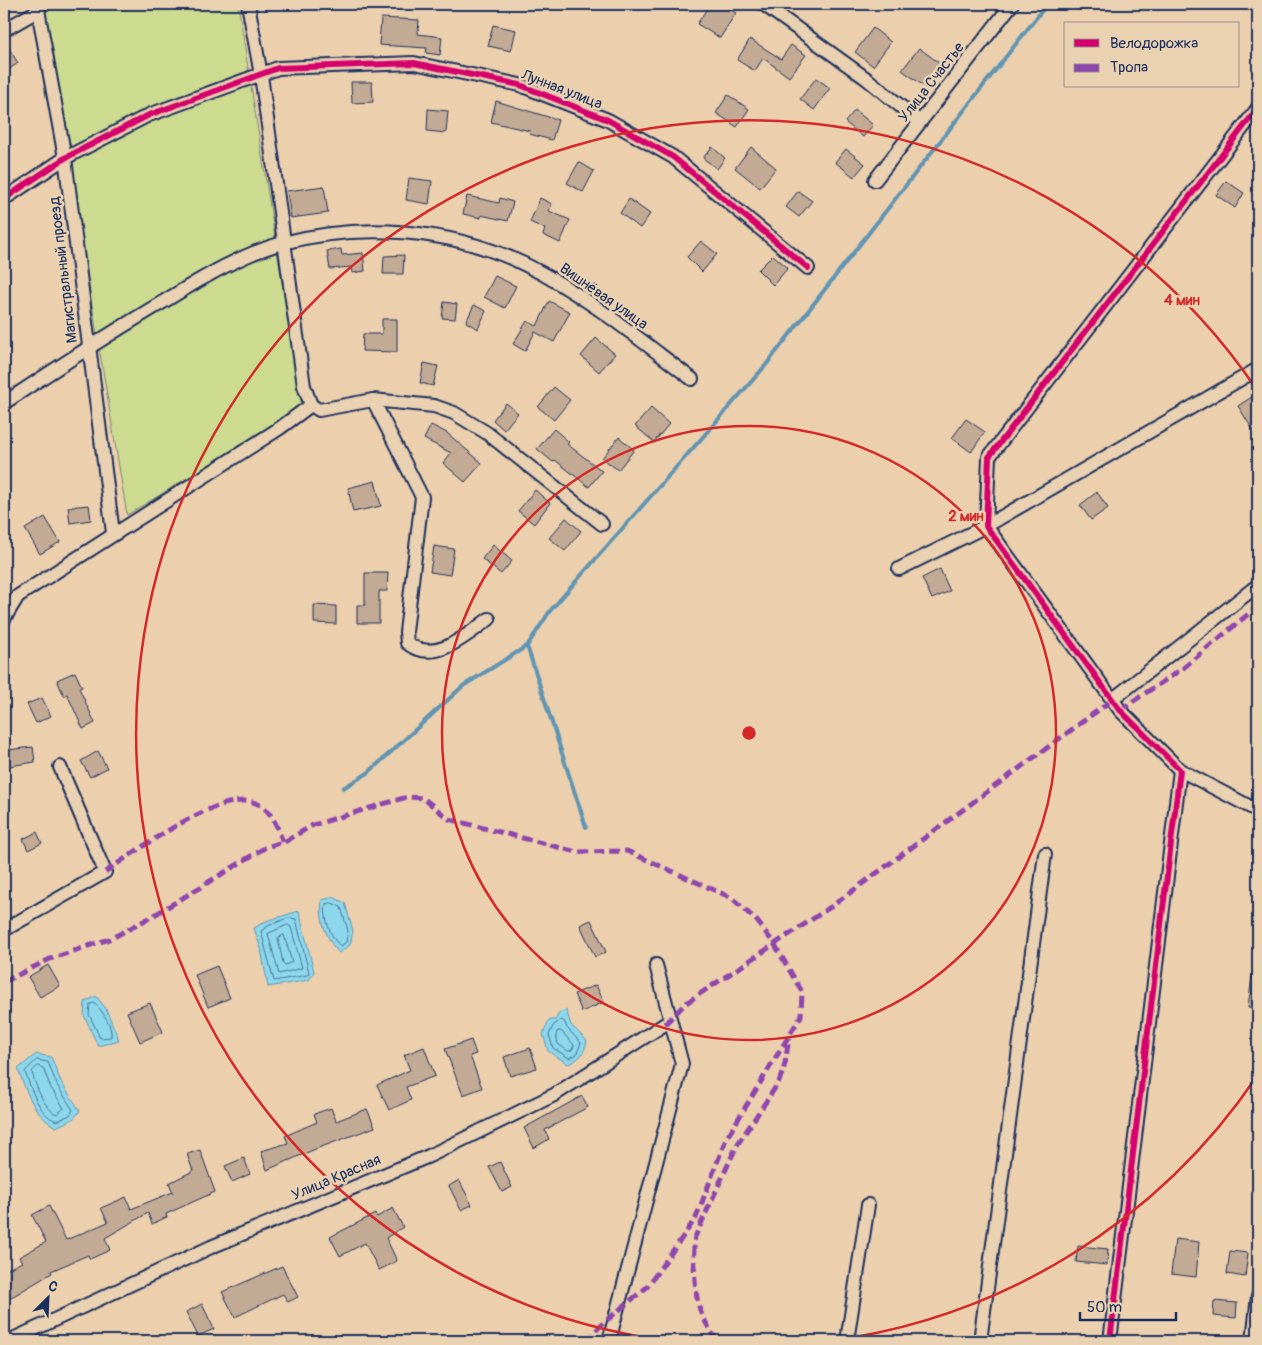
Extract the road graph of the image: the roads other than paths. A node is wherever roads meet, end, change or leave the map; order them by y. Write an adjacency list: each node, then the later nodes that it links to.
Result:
1 (248, 4): 6 (street)
2 (762, 4): 8 (street)
3 (1012, 4): 8 (street, Улица Счастье)
4 (38, 7): 5 (street); 9 (street, Магистральный проезд)
5 (4, 30)
6 (261, 75): 9 (street, Лунная улица); 12 (street); 13 (street, Лунная улица)
7 (1258, 108): 21 (street)
8 (920, 122): 10 (street, Улица Счастье)
9 (65, 158): 11 (street, Лунная улица); 14 (street, Магистральный проезд)
10 (875, 180)
11 (4, 200)
12 (283, 243): 14 (street, Вишнёвая улица); 16 (street, Вишнёвая улица); 19 (street)
13 (808, 268)
14 (88, 346): 18 (street, Вишнёвая улица); 22 (street, Магистральный проезд)
15 (1258, 368): 21 (street)
16 (692, 380)
17 (372, 400): 19 (street); 20 (street); 26 (street)
18 (4, 403)
19 (311, 405): 22 (street)
20 (602, 524)
21 (986, 526): 23 (street); 27 (street)
22 (113, 533): 25 (street)
23 (899, 569)
24 (1258, 585): 27 (street)
25 (4, 618)
26 (488, 619)
27 (1112, 700): 29 (street)
28 (60, 767): 32 (street)
29 (1180, 770): 30 (street); 41 (street)
30 (1255, 806)
31 (1045, 854): 40 (street)
32 (4, 930)
33 (656, 966): 38 (street)
34 (664, 1024): 37 (street, Улица Красная)
35 (868, 1204): 39 (street)
36 (1258, 1296): 42 (street)
37 (9, 1341)
38 (609, 1341)
39 (847, 1341)
40 (980, 1341)
41 (1110, 1341)
42 (1253, 1341)

